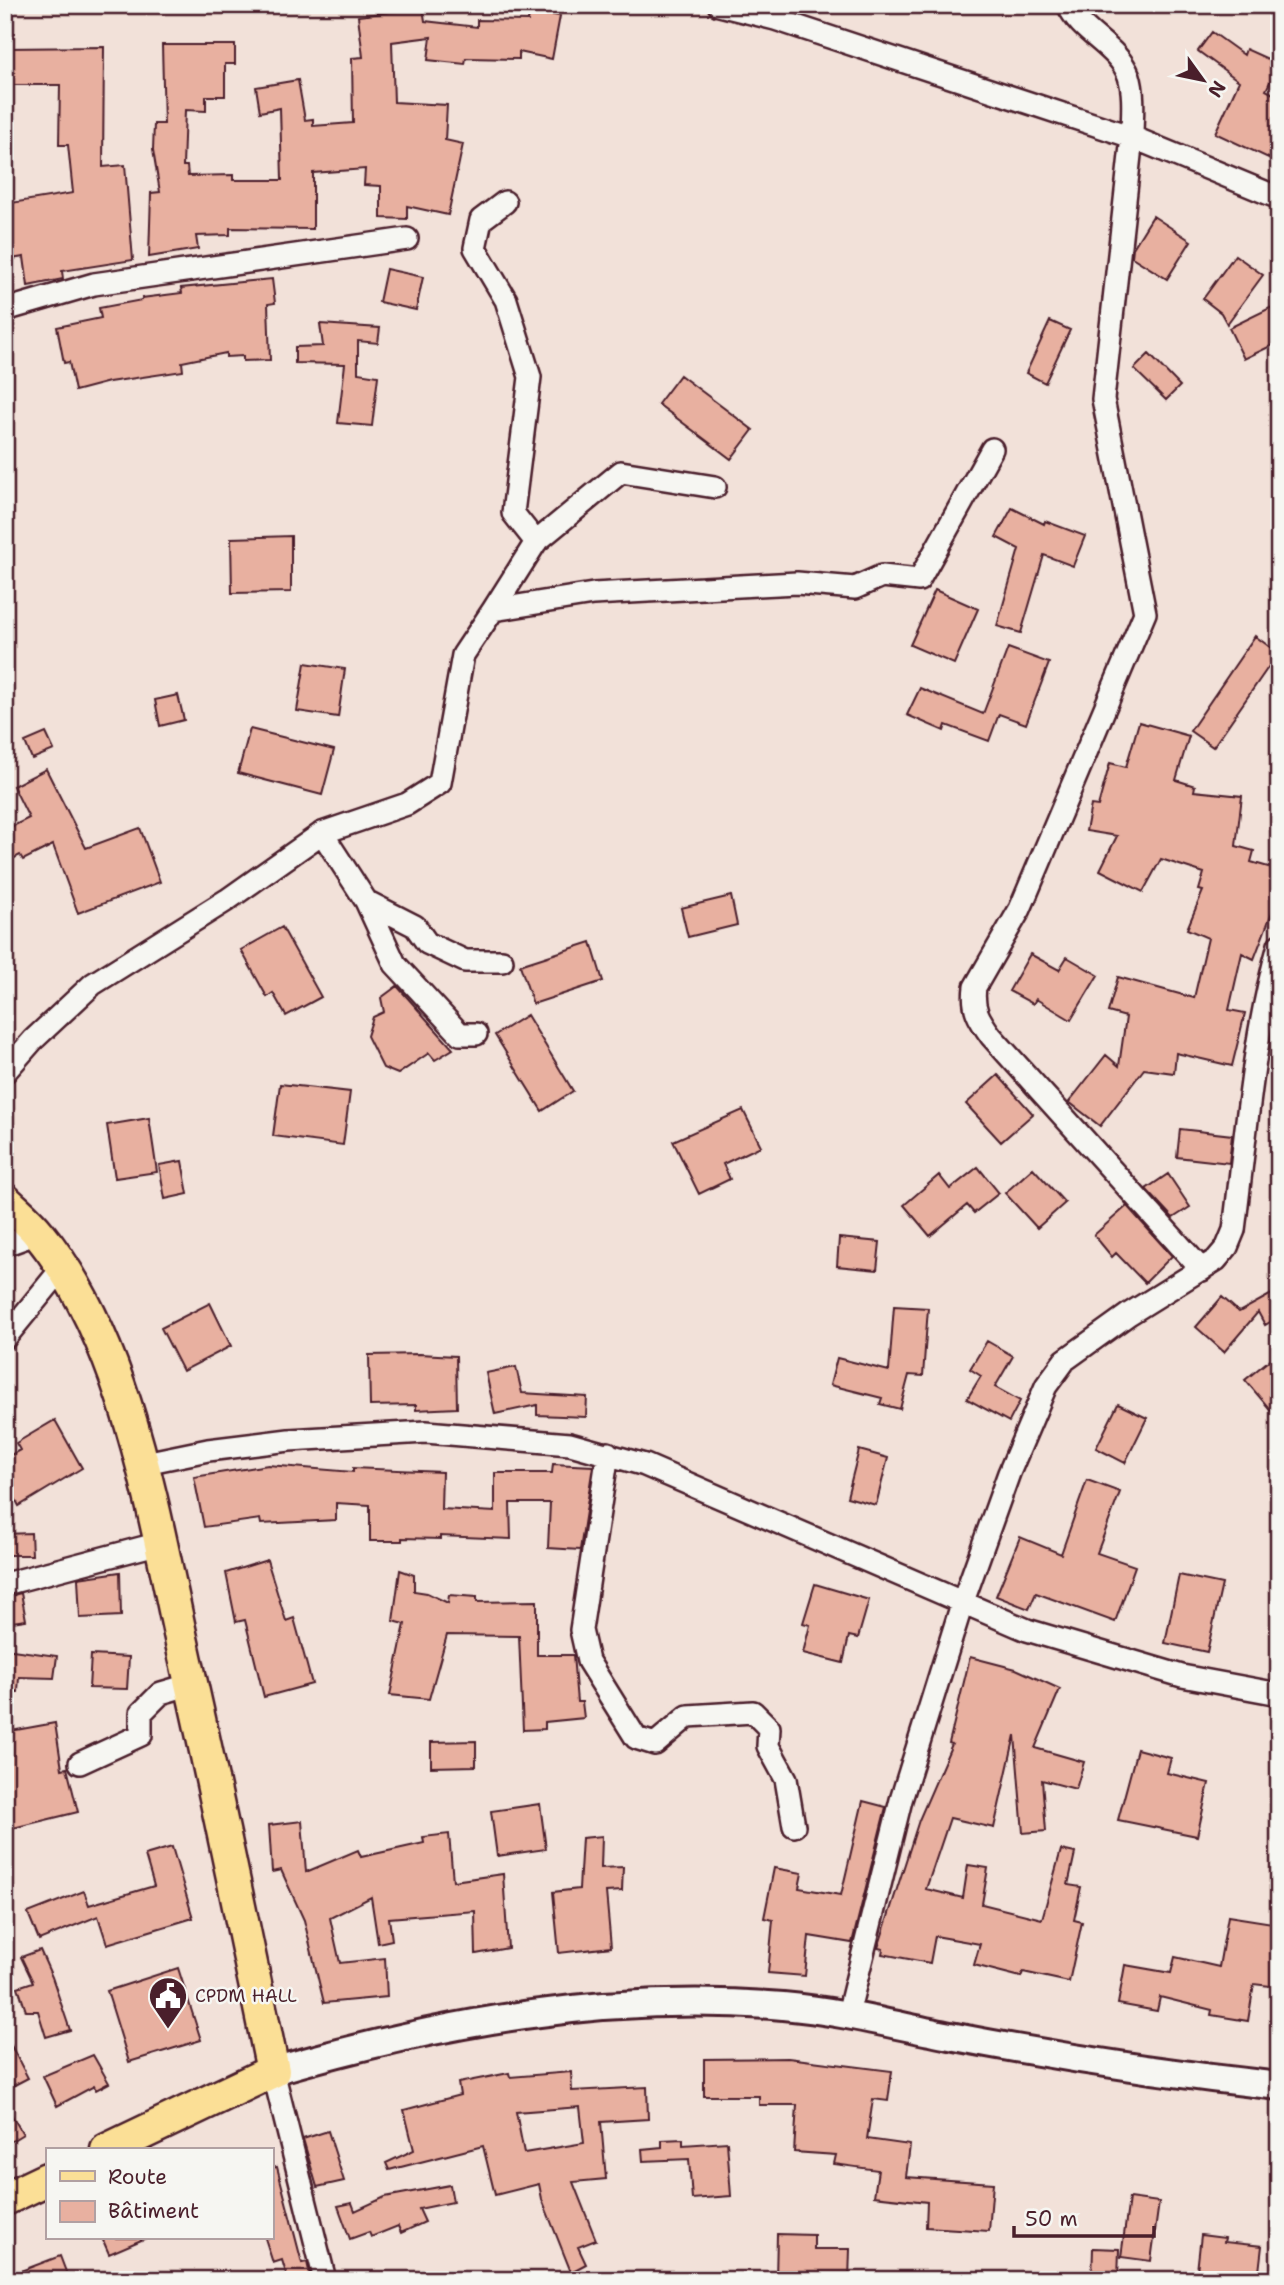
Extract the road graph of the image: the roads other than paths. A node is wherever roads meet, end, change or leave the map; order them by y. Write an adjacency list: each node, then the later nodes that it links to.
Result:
1 (719, 5): 3 (street)
2 (1068, 5): 3 (street)
3 (1132, 137): 4 (street); 22 (street)
4 (1279, 198)
5 (505, 202): 10 (street)
6 (407, 239): 7 (street)
7 (5, 310)
8 (992, 449): 11 (street)
9 (715, 487): 10 (street)
10 (536, 542): 11 (street)
11 (493, 610): 12 (street)
12 (322, 832): 13 (street); 17 (street)
13 (366, 901): 15 (street); 16 (street)
14 (1279, 945): 22 (street)
15 (502, 961)
16 (476, 1034)
17 (5, 1072)
18 (5, 1200): 19 (main road)
19 (38, 1233): 20 (street); 21 (main road)
20 (5, 1245)
21 (63, 1267): 23 (street); 25 (main road)
22 (1202, 1270): 28 (street)
23 (5, 1338)
24 (608, 1453): 25 (street); 28 (street); 32 (street)
25 (140, 1464): 26 (main road)
26 (160, 1543): 27 (street); 29 (main road)
27 (5, 1584)
28 (962, 1604): 30 (street); 33 (street)
29 (191, 1684): 31 (street); 34 (main road)
30 (1279, 1694)
31 (80, 1763)
32 (794, 1826)
33 (848, 2014): 34 (street); 35 (street)
34 (273, 2071): 36 (main road); 39 (street)
35 (1279, 2086)
36 (111, 2148)
37 (46, 2179): 38 (main road)
38 (5, 2199)
39 (325, 2280)

